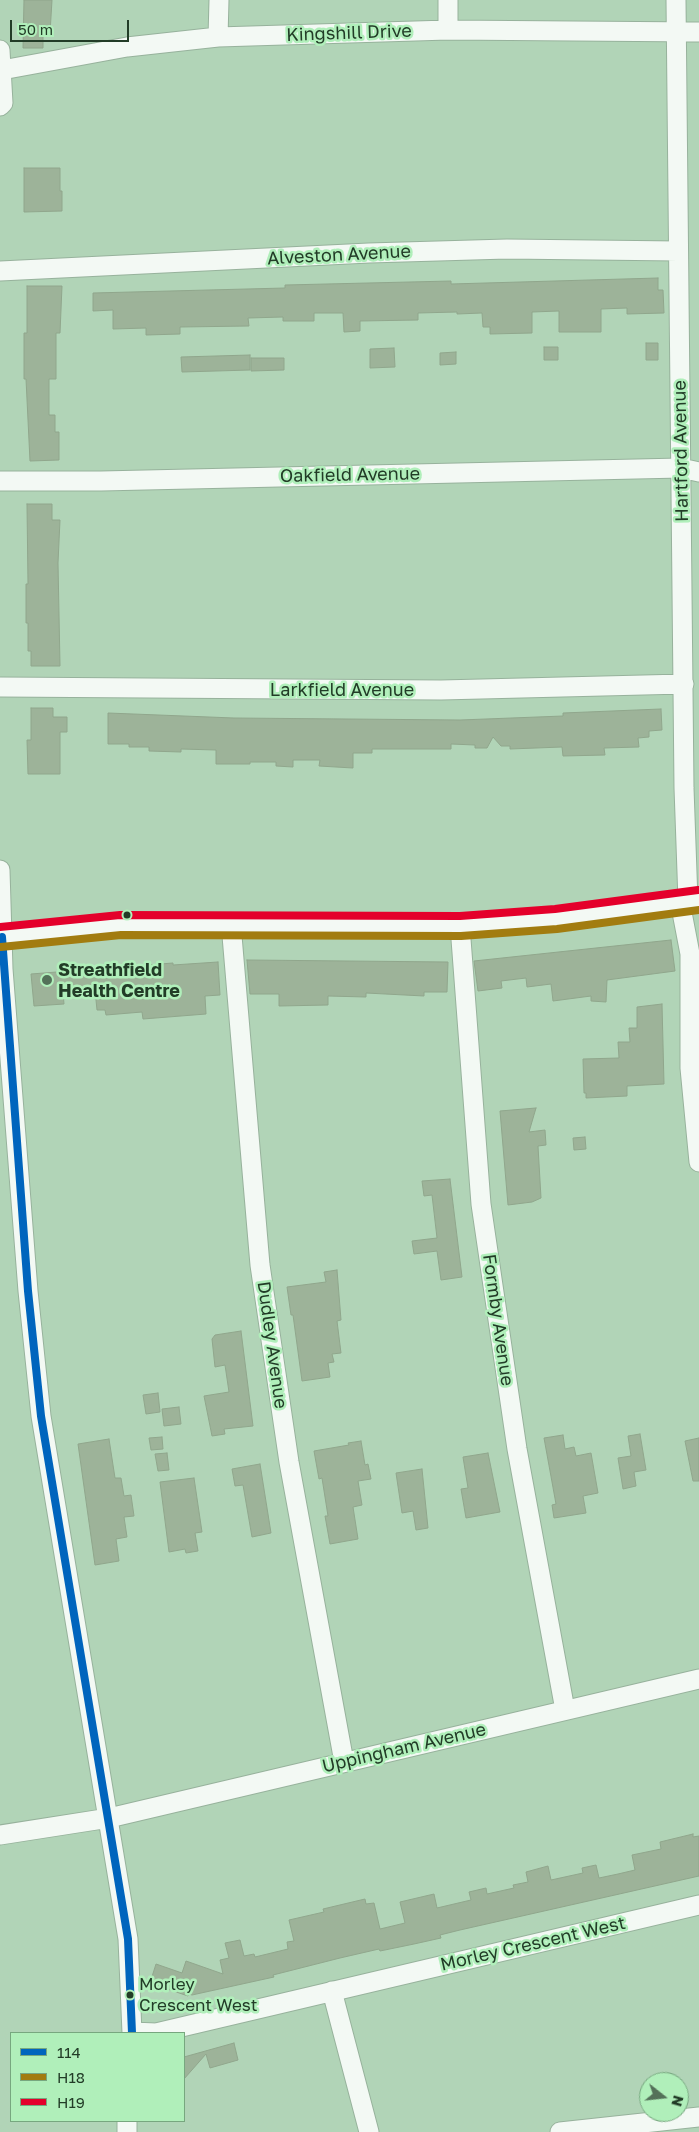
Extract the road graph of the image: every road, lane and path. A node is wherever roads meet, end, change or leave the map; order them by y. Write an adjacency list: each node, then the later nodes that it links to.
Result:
1 (219, 0): 7 (street)
2 (448, 0): 4 (street)
3 (676, 0): 5 (street, Hartford Avenue)
4 (448, 30): 5 (street, Kingshill Drive); 7 (street, Kingshill Drive)
5 (676, 31): 6 (street, Kingshill Drive); 11 (street, Hartford Avenue)
6 (699, 32)
7 (218, 37): 9 (street, Kingshill Drive)
8 (0, 50): 9 (street)
9 (2, 70): 10 (street)
10 (0, 106)
11 (678, 251): 12 (street, Alveston Avenue); 13 (street, Hartford Avenue)
12 (0, 271)
13 (690, 470): 14 (street, Oakfield Avenue); 15 (street, Hartford Avenue)
14 (0, 481)
15 (684, 684): 16 (street, Larkfield Avenue); 17 (street, Hartford Avenue)
16 (0, 687)
17 (692, 787): 19 (street, Hartford Avenue)
18 (0, 870): 22 (street)
19 (689, 901): 21 (street); 23 (street, Hartford Avenue)
20 (231, 924): 21 (street); 22 (street); 26 (street, Dudley Avenue)
21 (460, 926): 25 (street, Formby Avenue)
22 (1, 937): 27 (street)
23 (699, 1162)
24 (699, 1679): 25 (street, Uppingham Avenue)
25 (565, 1710): 26 (street, Uppingham Avenue)
26 (344, 1762): 27 (street, Uppingham Avenue)
27 (109, 1818): 28 (street, Uppingham Avenue); 31 (street)
28 (0, 1835)
29 (699, 1905): 30 (street, Morley Crescent West)
30 (332, 1991): 32 (street, Morley Crescent West); 34 (street)
31 (132, 2032)
32 (156, 2032)
33 (699, 2117): 35 (street)
34 (369, 2132)
35 (560, 2132)

